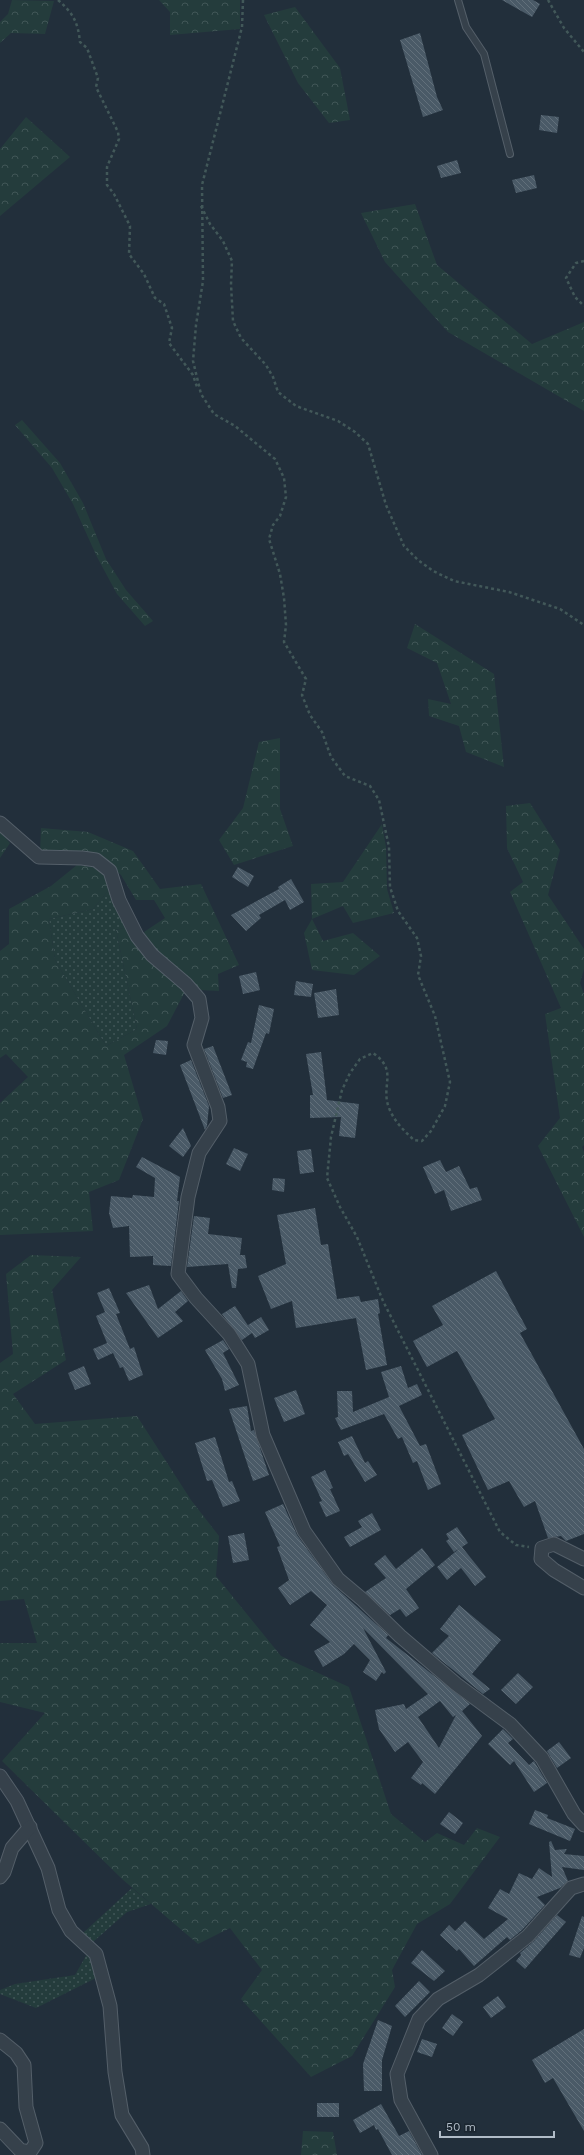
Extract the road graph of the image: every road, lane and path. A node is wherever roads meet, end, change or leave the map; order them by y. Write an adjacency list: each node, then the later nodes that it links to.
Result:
1 (58, 0): 10 (path)
2 (243, 0): 7 (path)
3 (458, 0): 6 (lane)
4 (548, 0): 5 (path)
5 (584, 52)
6 (510, 154)
7 (201, 204): 10 (path); 11 (path)
8 (584, 261): 9 (path)
9 (584, 306)
10 (201, 394): 13 (path)
11 (584, 625)
12 (0, 823): 17 (street)
13 (542, 1548): 14 (street); 15 (street)
14 (584, 1559)
15 (584, 1588)
16 (0, 1776): 18 (street)
17 (584, 1825)
18 (30, 1827): 19 (street); 23 (street)
19 (0, 1877)
20 (584, 1884): 24 (street)
21 (0, 2040): 22 (street)
22 (0, 2129)
23 (143, 2155)
24 (431, 2155)

